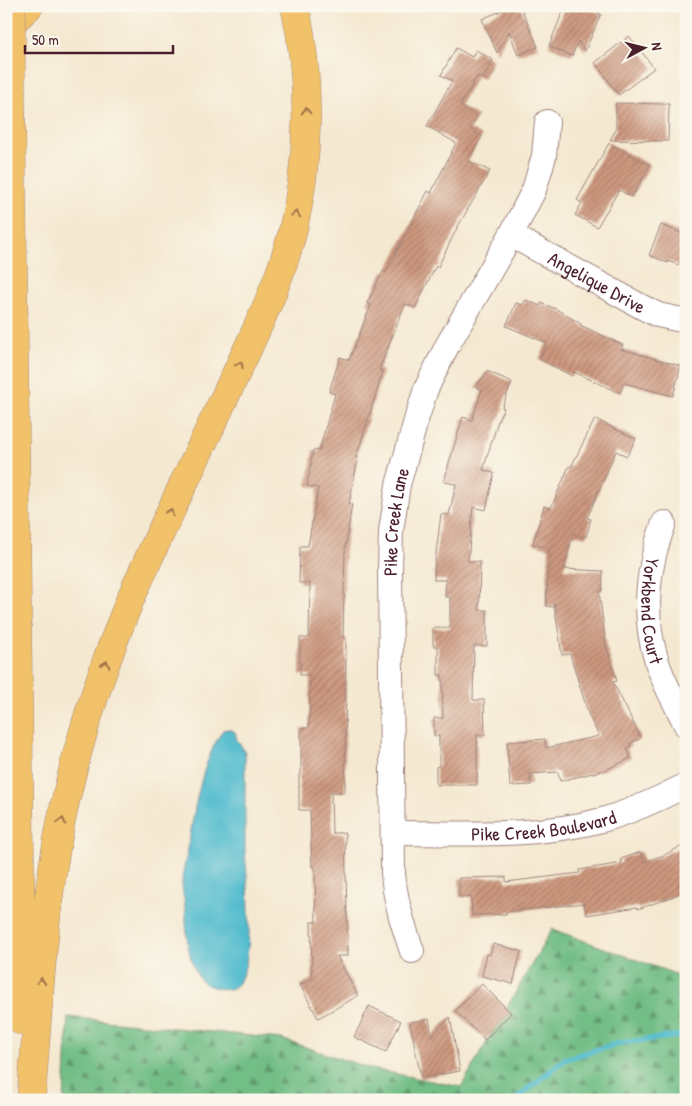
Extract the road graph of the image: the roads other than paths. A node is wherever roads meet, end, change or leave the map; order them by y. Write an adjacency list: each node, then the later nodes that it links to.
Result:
1 (11, 6): 13 (main road, bridge)
2 (29, 6): 4 (main road)
3 (295, 6): 14 (main road, one-way to 3)
4 (6, 28)
5 (547, 122): 6 (street, Pike Creek Lane)
6 (511, 234): 7 (street, Angelique Drive); 11 (street, Pike Creek Lane)
7 (686, 321)
8 (664, 523): 9 (street, Yorkbend Court)
9 (686, 725)
10 (686, 785): 11 (street, Pike Creek Boulevard)
11 (393, 833): 12 (street, Pike Creek Lane)
12 (412, 951)
13 (22, 1100)
14 (31, 1100)

